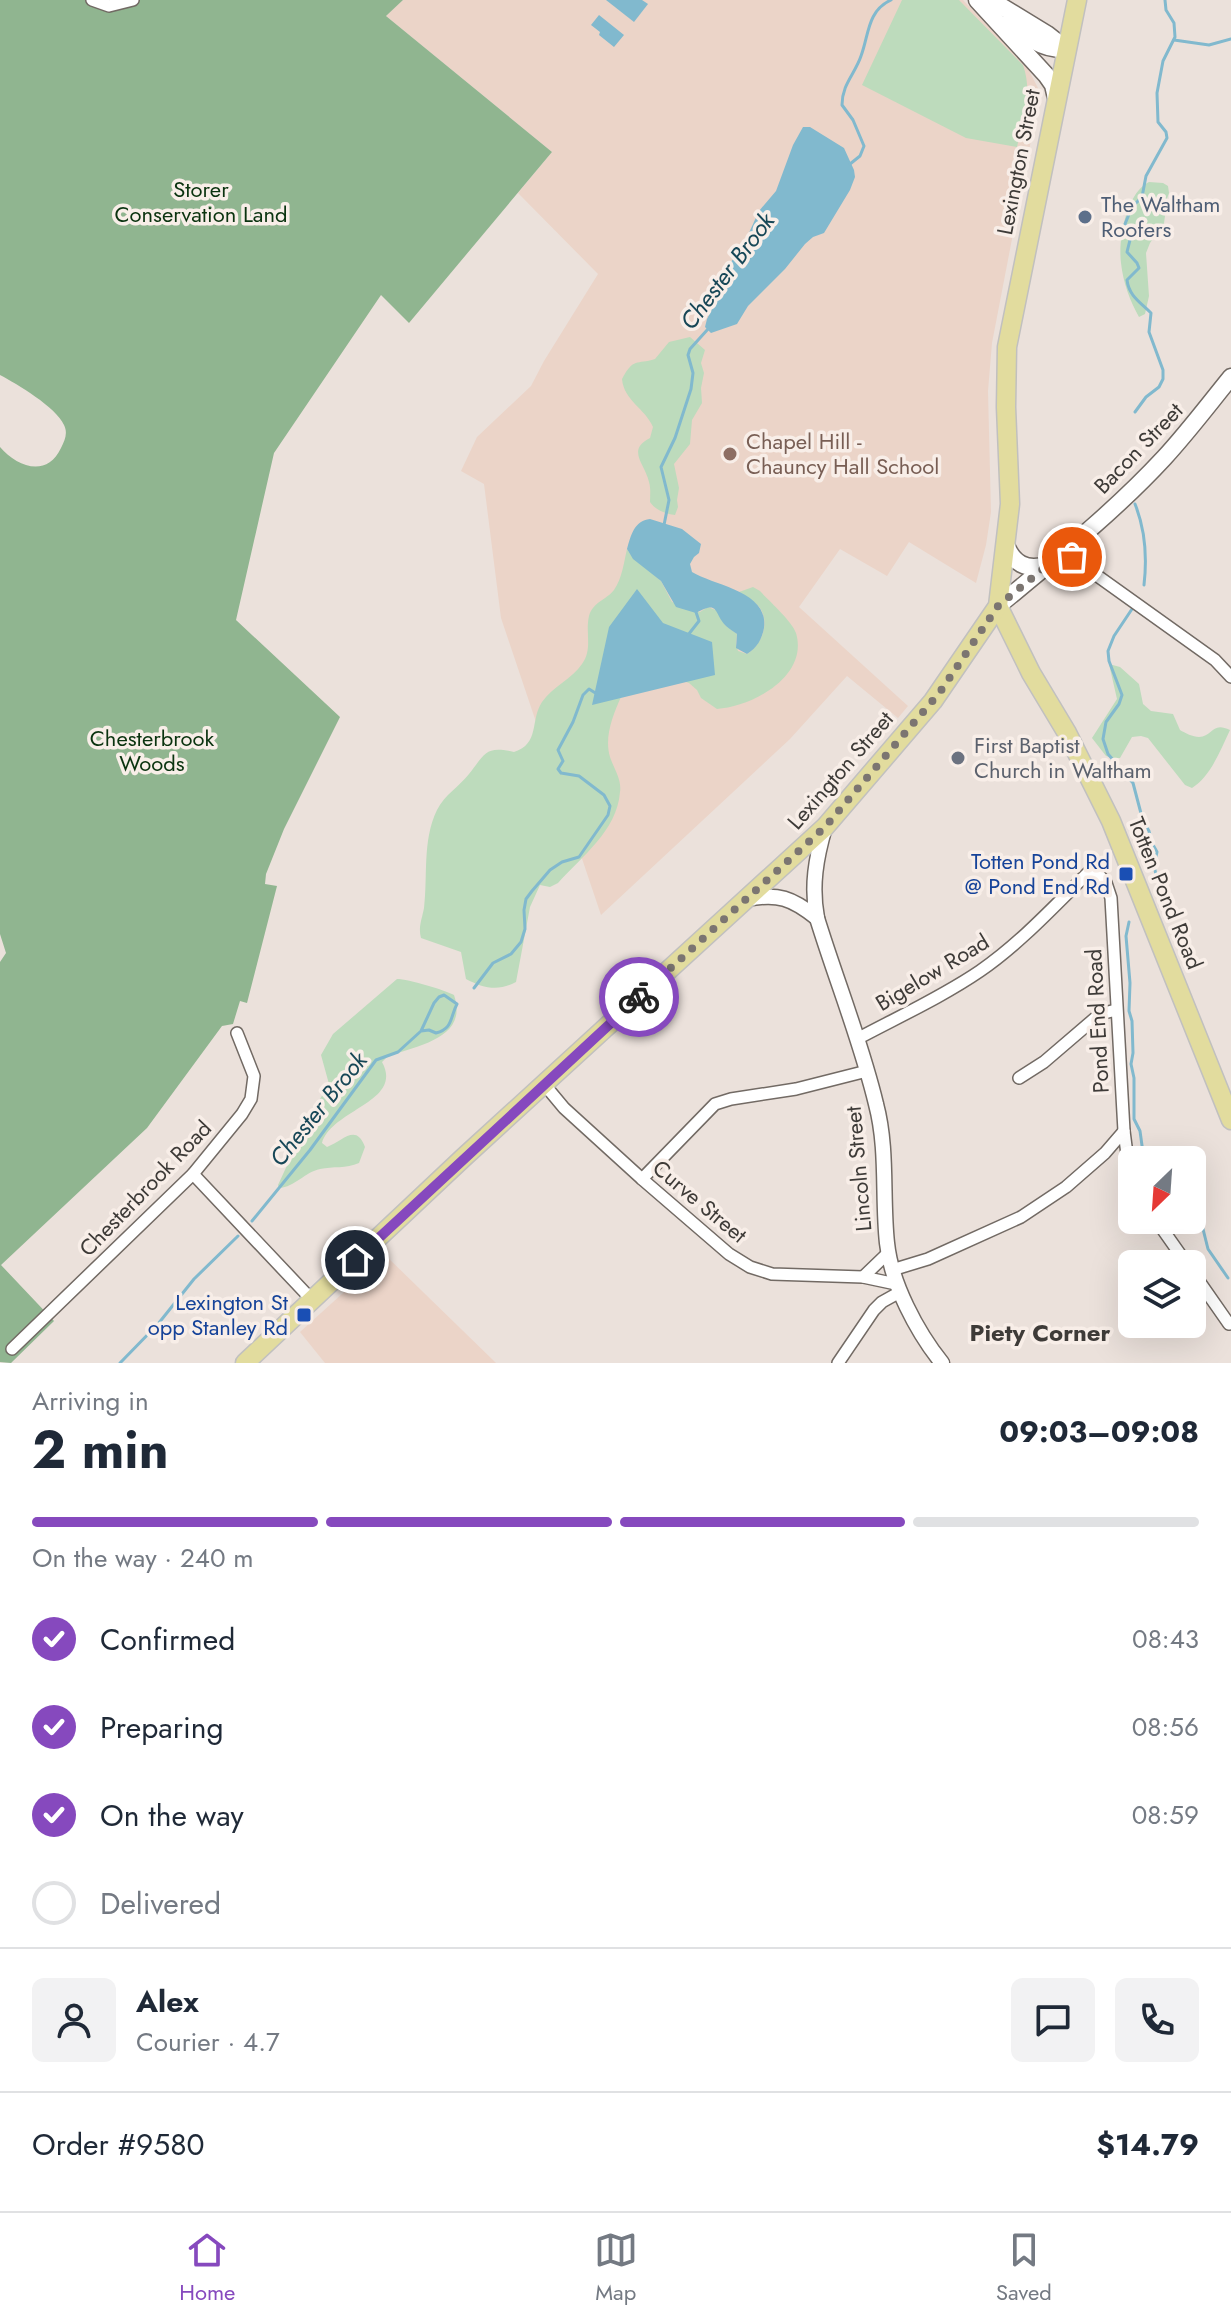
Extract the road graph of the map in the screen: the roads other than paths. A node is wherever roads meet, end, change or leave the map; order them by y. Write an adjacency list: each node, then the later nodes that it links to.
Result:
1 (92, 0): 2 (street)
2 (133, 0)
3 (977, 0): 7 (main road)
4 (990, 0): 6 (main road)
5 (1077, 0): 6 (main road, Lexington Street)
6 (1066, 49): 7 (main road, Lexington Street)
7 (1056, 98): 10 (main road, Lexington Street)
8 (1231, 377): 9 (main road, Bacon Street)
9 (1224, 396): 11 (main road, Bacon Street)
10 (1006, 545): 12 (main road); 13 (main road, Lexington Street)
11 (1066, 550): 12 (main road, Bacon Street); 14 (street)
12 (1047, 565): 13 (main road, Bacon Street)
13 (998, 606): 15 (main road, Lexington Street); 25 (main road, Totten Pond Road)
14 (1231, 677)
15 (825, 827): 17 (main road, Lexington Street); 18 (street, Lincoln Street)
16 (1093, 868): 19 (street, Pond End Road); 21 (street, Bigelow Road)
17 (747, 899): 18 (street); 24 (main road, Lexington Street)
18 (817, 918): 21 (street, Lincoln Street)
19 (1116, 1010): 23 (street); 26 (street, Pond End Road)
20 (237, 1033): 28 (street, Chesterbrook Road)
21 (857, 1039): 22 (street, Lincoln Street)
22 (867, 1071): 29 (street); 30 (street, Lincoln Street)
23 (1019, 1078)
24 (544, 1084): 29 (street, Curve Street); 34 (main road, Lexington Street)
25 (1230, 1115)
26 (1124, 1131): 27 (street, Pond End Road); 32 (street)
27 (1126, 1146)
28 (193, 1174): 34 (street); 36 (street, Chesterbrook Road)
29 (642, 1179): 31 (street, Curve Street)
30 (888, 1253): 31 (street); 32 (street, Lincoln Street)
31 (863, 1277): 32 (street, Curve Street)
32 (896, 1282): 37 (street, Lincoln Street); 39 (street)
33 (1206, 1291): 35 (street)
34 (312, 1300): 38 (main road, Lexington Street)
35 (1229, 1324)
36 (12, 1349)
37 (937, 1361)
38 (245, 1363)
39 (838, 1363)

